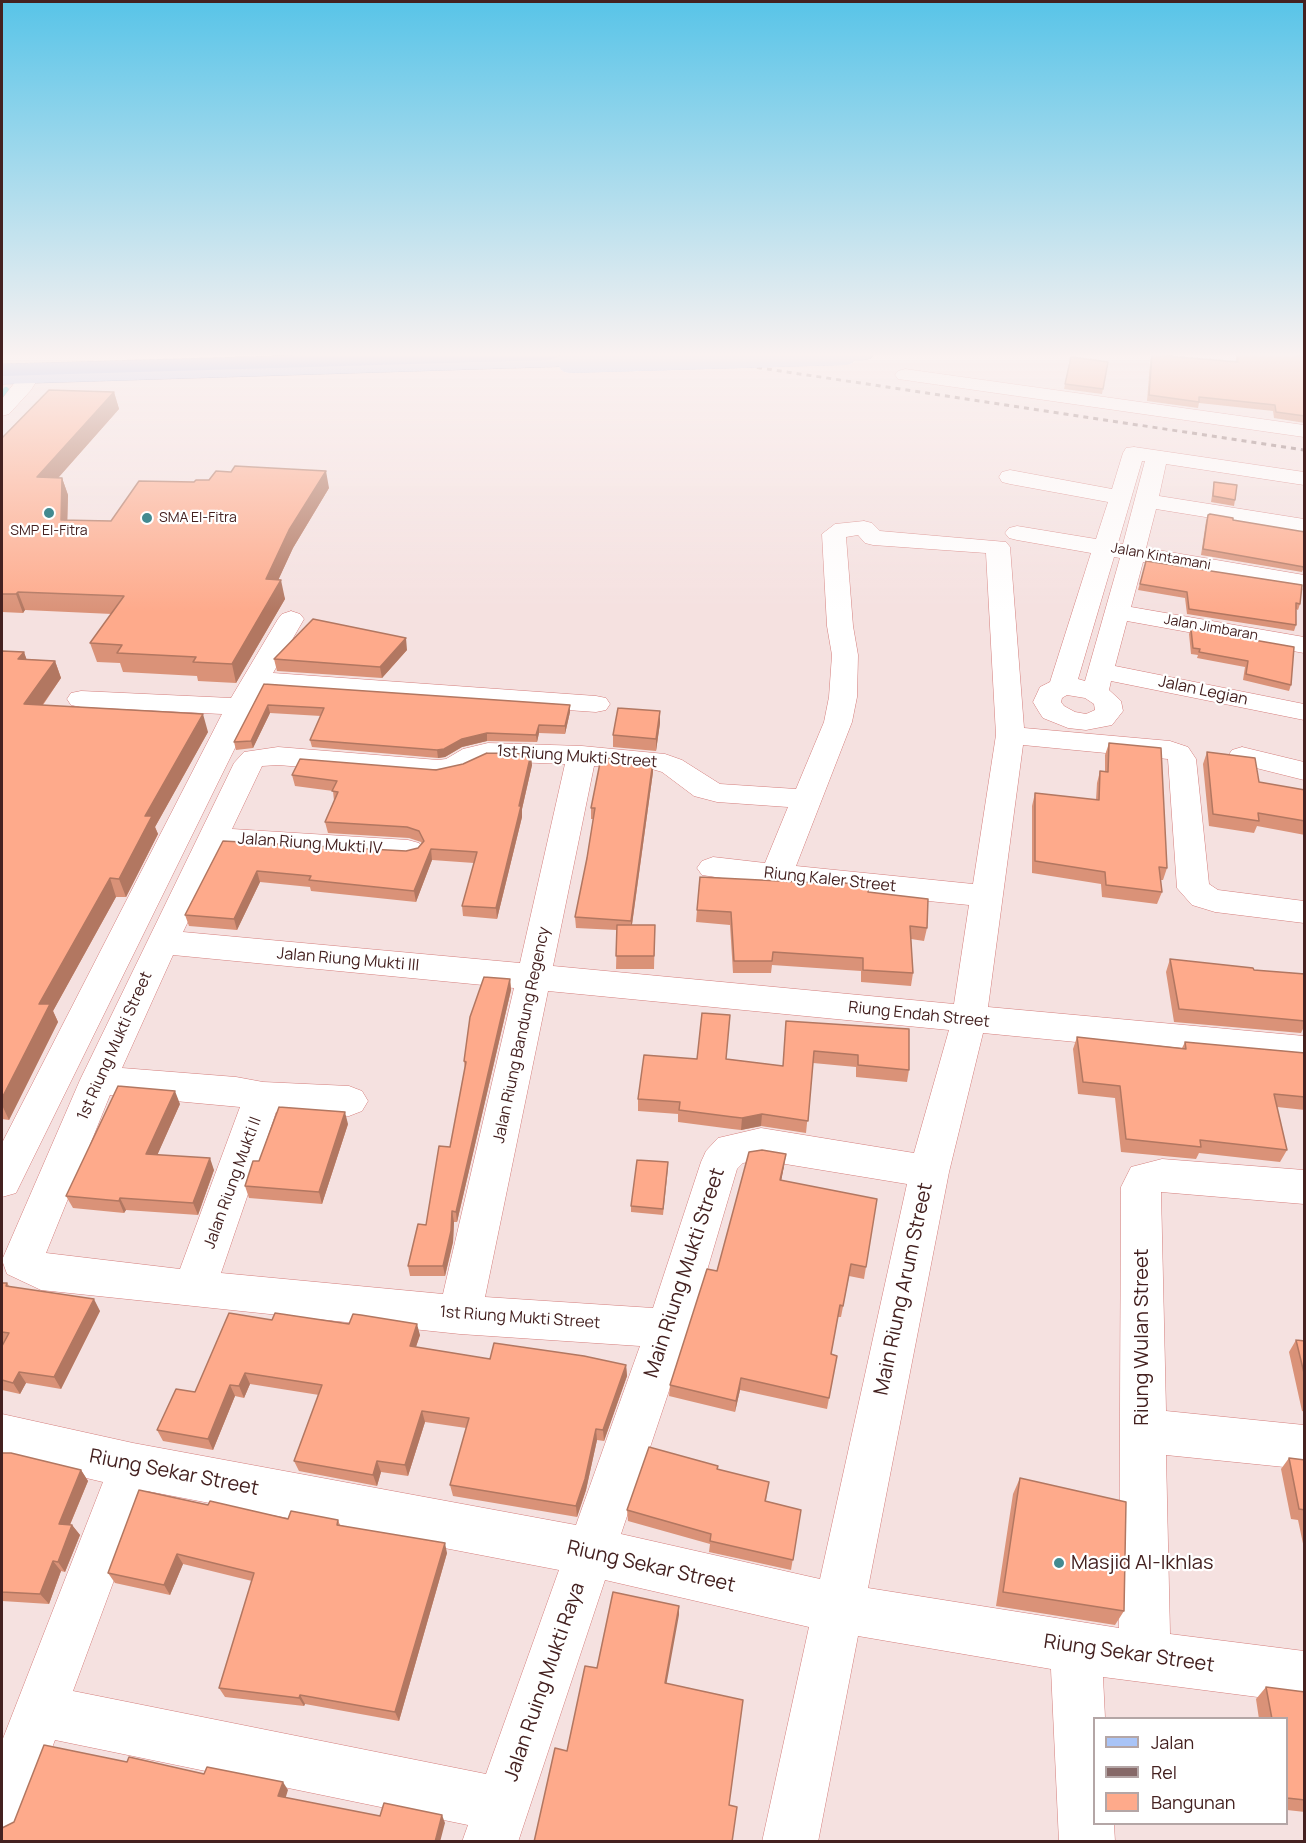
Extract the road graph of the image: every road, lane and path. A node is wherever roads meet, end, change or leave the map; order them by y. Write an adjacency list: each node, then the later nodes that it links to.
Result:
1 (1145, 454): 3 (street); 4 (street); 5 (street)
2 (1010, 477): 4 (street)
3 (1305, 478)
4 (1119, 496): 8 (street)
5 (1147, 501): 6 (street); 9 (street)
6 (1305, 526)
7 (1017, 532): 8 (street, Jalan Kintamani)
8 (1104, 548): 9 (street, Jalan Kintamani); 16 (street)
9 (1133, 552): 10 (street, Jalan Kintamani); 11 (street)
10 (1305, 582)
11 (1117, 612): 13 (street, Jalan Jimbaran); 14 (street)
12 (291, 619): 15 (street)
13 (1305, 645)
14 (1098, 681): 16 (street, Jalan Legian); 19 (street, Jalan Legian); 21 (street)
15 (249, 693): 17 (street); 18 (street); 40 (street)
16 (1054, 695): 20 (street); 21 (street)
17 (81, 699)
18 (596, 704)
19 (1305, 712)
20 (1010, 728): 21 (street); 25 (street, Main Riung Arum Street); 30 (street, Main Riung Arum Street)
21 (1092, 733): 31 (street)
22 (582, 755): 25 (street, 1st Riung Mukti Street); 26 (street, 1st Riung Mukti Street); 33 (street, Jalan Riung Bandung Regency)
23 (1242, 756): 24 (street)
24 (1305, 771)
25 (806, 799): 29 (street)
26 (212, 838): 27 (street, Jalan Riung Mukti IV); 32 (street, 1st Riung Mukti Street)
27 (408, 850)
28 (713, 868): 29 (street, Riung Kaler Street)
29 (776, 875): 30 (street, Riung Kaler Street)
30 (987, 896): 34 (street, Main Riung Arum Street)
31 (1305, 912)
32 (162, 942): 33 (street, Jalan Riung Mukti III); 36 (street, 1st Riung Mukti Street)
33 (535, 977): 34 (street, Riung Endah Street); 43 (street, Jalan Riung Bandung Regency)
34 (969, 1020): 35 (street, Riung Endah Street); 39 (street, Main Riung Arum Street)
35 (1305, 1050)
36 (98, 1080): 37 (street, Jalan Riung Mukti II); 42 (street, 1st Riung Mukti Street)
37 (263, 1097): 38 (street); 42 (street, Jalan Riung Mukti II)
38 (349, 1101)
39 (928, 1172): 44 (street, Main Riung Mukti Street); 50 (street, Main Riung Arum Street)
40 (2, 1181)
41 (1305, 1187): 45 (street, Riung Wulan Street)
42 (194, 1289): 43 (street, 1st Riung Mukti Street)
43 (460, 1315): 44 (street, 1st Riung Mukti Street)
44 (668, 1328): 49 (street, Main Riung Mukti Street)
45 (1143, 1431): 47 (street); 52 (street, Riung Wulan Street)
46 (2, 1436): 48 (street, Riung Sekar Street)
47 (1305, 1447)
48 (133, 1466): 49 (street, Riung Sekar Street); 54 (street)
49 (590, 1552): 50 (street, Riung Sekar Street); 56 (street, Jalan Ruing Mukti Raya)
50 (838, 1608): 51 (street, Riung Sekar Street); 57 (street, Main Riung Arum Street)
51 (1077, 1648): 52 (street, Riung Sekar Street); 58 (street)
52 (1145, 1656): 53 (street, Riung Sekar Street)
53 (1305, 1677)
54 (40, 1711): 55 (street); 56 (street)
55 (2, 1810)
56 (496, 1823)
57 (790, 1842)
58 (1087, 1842)

